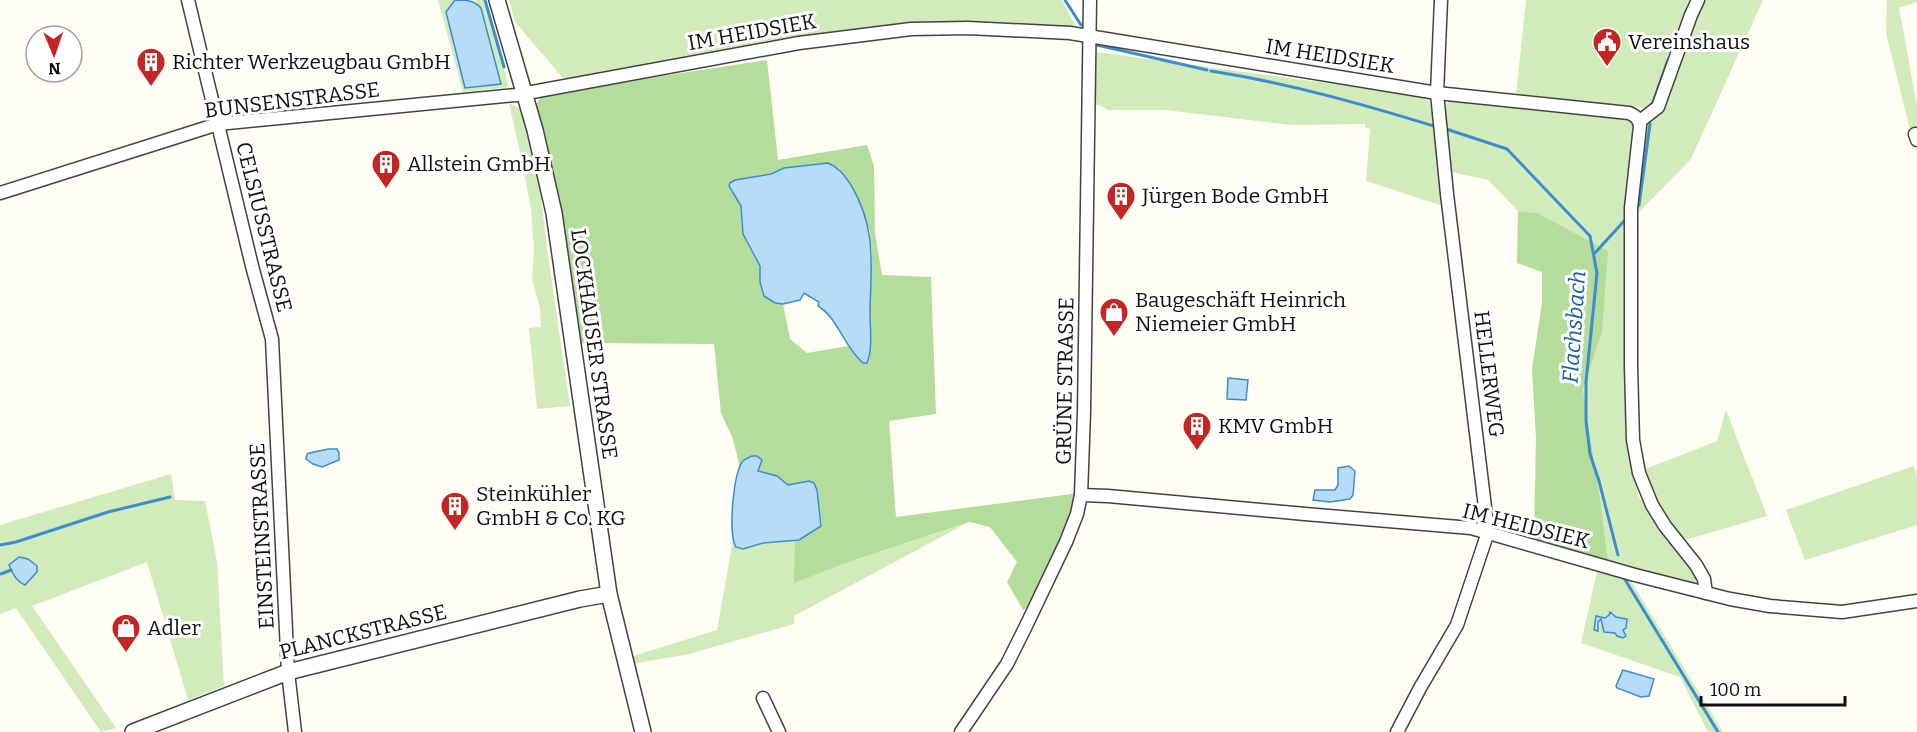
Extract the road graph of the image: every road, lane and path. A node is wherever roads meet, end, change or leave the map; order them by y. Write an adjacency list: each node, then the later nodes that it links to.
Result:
1 (188, 0): 10 (street, CELSIUSSTRASSE)
2 (497, 0): 7 (street, LOCKHAUSER STRASSE)
3 (1090, 0): 6 (street, GRÜNE STRASSE)
4 (1441, 0): 8 (street, HELLERWEG)
5 (1698, 0): 9 (street)
6 (1089, 36): 7 (street, IM HEIDSIEK); 8 (street, IM HEIDSIEK); 13 (street, GRÜNE STRASSE)
7 (525, 92): 10 (street, BUNSENSTRASSE); 16 (street, LOCKHAUSER STRASSE)
8 (1437, 93): 9 (street, IM HEIDSIEK); 14 (street, HELLERWEG)
9 (1640, 121): 15 (street)
10 (218, 124): 11 (street, BUNSENSTRASSE); 12 (street, CELSIUSSTRASSE)
11 (0, 193)
12 (272, 339): 18 (street, EINSTEINSTRASSE)
13 (1081, 495): 14 (street, IM HEIDSIEK); 24 (street, GRÜNE STRASSE)
14 (1488, 532): 15 (street, IM HEIDSIEK); 25 (street, HELLERWEG)
15 (1706, 593): 17 (street, IM HEIDSIEK)
16 (609, 594): 18 (street, PLANCKSTRASSE); 22 (street, LOCKHAUSER STRASSE)
17 (1917, 602)
18 (288, 672): 20 (street, PLANCKSTRASSE); 21 (street, EINSTEINSTRASSE)
19 (763, 698): 23 (street)
20 (133, 732)
21 (295, 732)
22 (643, 732)
23 (779, 732)
24 (961, 732)
25 (1397, 732)

